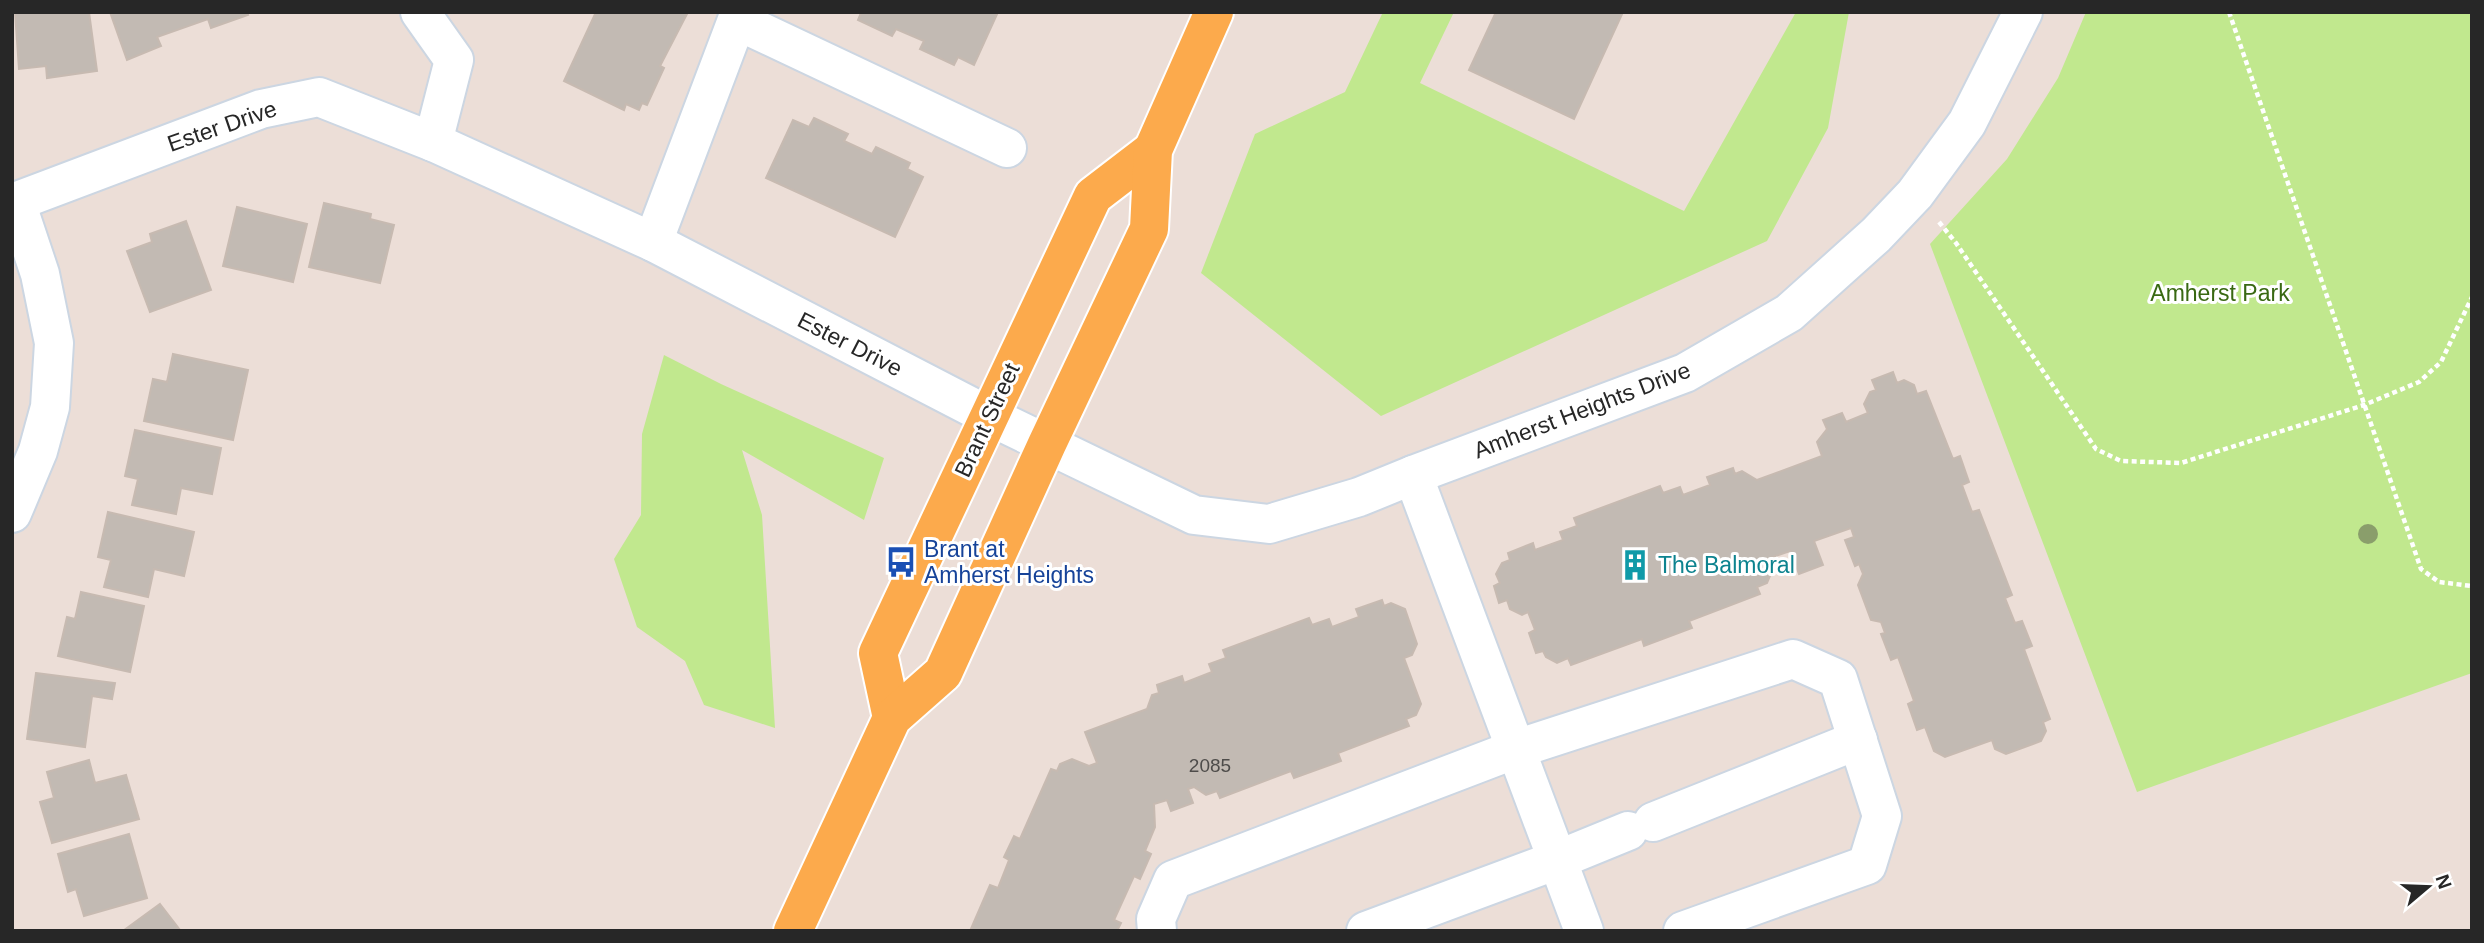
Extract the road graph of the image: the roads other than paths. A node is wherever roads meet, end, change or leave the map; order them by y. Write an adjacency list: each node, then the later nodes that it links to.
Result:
1 (420, 12): 5 (street)
2 (1214, 12): 7 (main road, Brant Street)
3 (2023, 12): 12 (street, Amherst Heights Drive)
4 (739, 17): 6 (street); 9 (street)
5 (433, 142): 8 (street, Ester Drive); 9 (street, Ester Drive)
6 (1007, 148)
7 (1153, 150): 10 (main road, Brant Street); 11 (main road, Brant Street)
8 (14, 203): 13 (street)
9 (653, 242): 10 (street, Ester Drive)
10 (989, 416): 11 (street, Ester Drive); 14 (main road, Brant Street)
11 (1047, 444): 12 (street, Amherst Heights Drive); 14 (main road, Brant Street)
12 (1413, 475): 16 (street)
13 (12, 513)
14 (892, 718): 18 (main road, Brant Street)
15 (1858, 740): 16 (street); 17 (street); 22 (street)
16 (1516, 749): 17 (street); 19 (street)
17 (1557, 860): 20 (street); 21 (street)
18 (793, 931)
19 (1157, 931)
20 (1366, 931)
21 (1584, 931)
22 (1683, 931)

